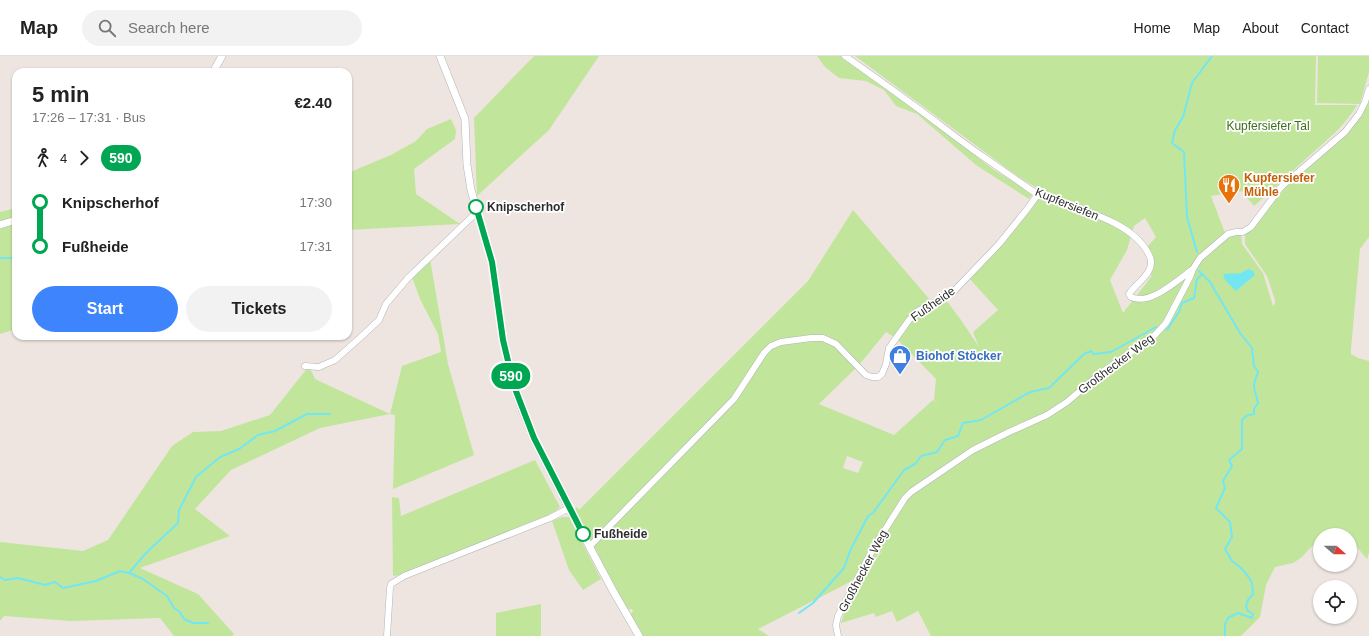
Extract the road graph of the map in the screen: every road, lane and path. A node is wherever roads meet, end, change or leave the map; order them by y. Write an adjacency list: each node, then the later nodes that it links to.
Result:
1 (222, 56): 4 (street)
2 (440, 56): 7 (street)
3 (845, 56): 6 (street, Kupfersiefen)
4 (215, 68)
5 (1369, 89): 10 (street, Großhecker Weg)
6 (1038, 194): 10 (street, Kupfersiefen); 13 (street, Fußheide)
7 (477, 212): 11 (street); 12 (street)
8 (12, 221): 9 (street)
9 (0, 225)
10 (1193, 269): 16 (street, Großhecker Weg)
11 (305, 366)
12 (569, 508): 13 (street); 14 (street)
13 (590, 546): 15 (street)
14 (388, 636)
15 (639, 636)
16 (838, 636)

